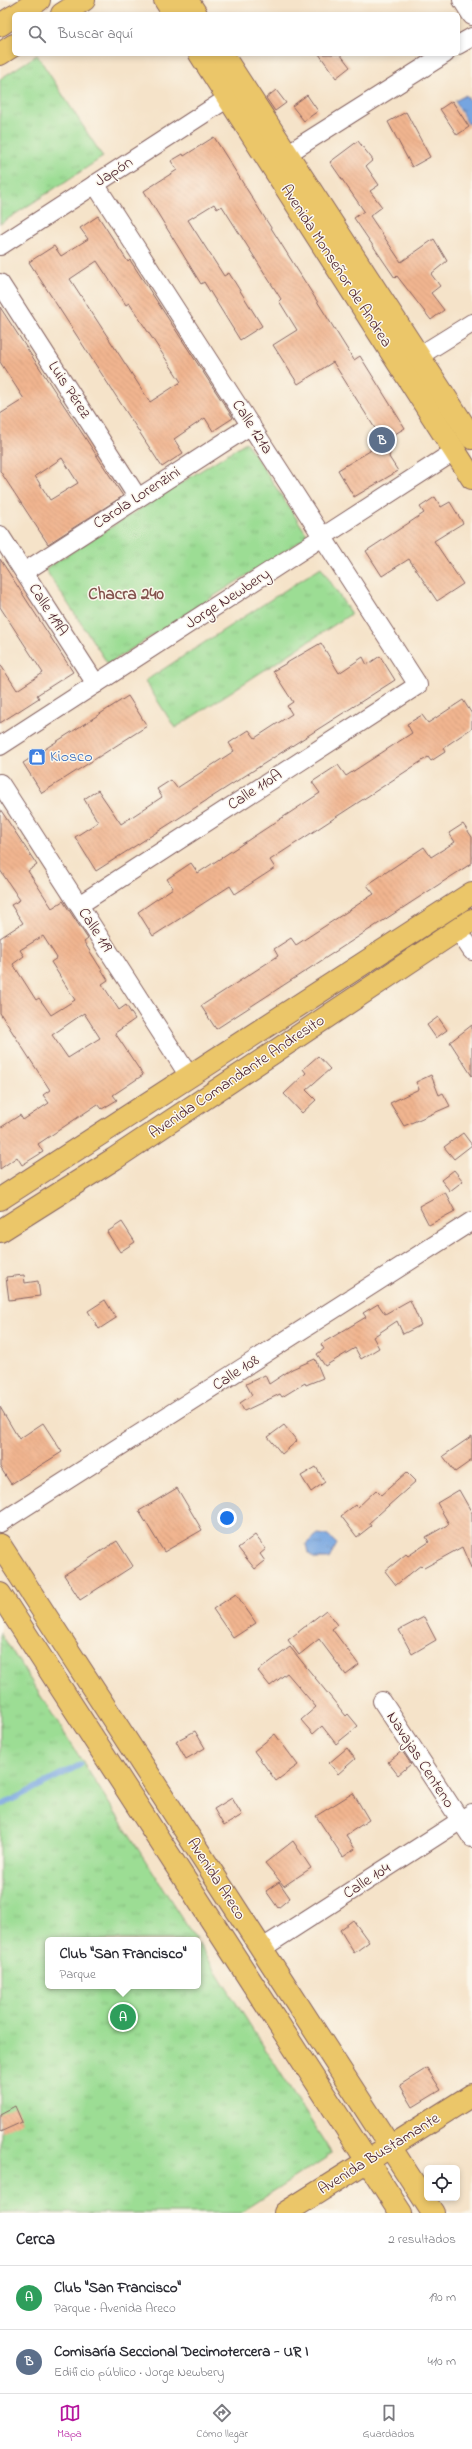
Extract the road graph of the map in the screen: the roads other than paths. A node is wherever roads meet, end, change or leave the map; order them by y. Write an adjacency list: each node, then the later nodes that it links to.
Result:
1 (39, 0): 6 (main road)
2 (84, 0): 7 (main road)
3 (165, 0): 8 (main road)
4 (187, 0): 9 (main road)
5 (462, 0): 10 (street)
6 (21, 12)
7 (65, 12)
8 (173, 12)
9 (195, 12)
10 (472, 16)
11 (12, 17): 12 (main road)
12 (0, 25)
13 (472, 36): 14 (street)
14 (460, 44)
15 (12, 46): 16 (main road)
16 (0, 54)
17 (201, 56): 20 (main road, Avenida Monseñor de Andrea)
18 (223, 56): 21 (main road, Avenida Monseñor de Andrea)
19 (441, 56): 21 (street)
20 (228, 98): 22 (street, Japón); 29 (main road, Avenida Monseñor de Andrea)
21 (287, 154): 26 (main road, Avenida Monseñor de Andrea)
22 (95, 184): 23 (street, Japón); 27 (street, Calle 121a)
23 (0, 246)
24 (0, 283): 31 (street, Luis Pérez)
25 (472, 323): 26 (street)
26 (419, 356): 28 (main road, Avenida Monseñor de Andrea)
27 (251, 425): 31 (street, Carola Lorenzini); 33 (street, Calle 121a)
28 (472, 438)
29 (455, 450): 30 (main road, Avenida Monseñor de Andrea); 33 (street, Jorge Newbery)
30 (472, 478)
31 (138, 498): 34 (street, Carola Lorenzini)
32 (0, 535): 34 (street, Calle 119A)
33 (323, 537): 35 (street, Calle 121a); 36 (street, Jorge Newbery)
34 (24, 572): 36 (street, Calle 119A)
35 (409, 671): 40 (street, Calle 110A)
36 (96, 684): 37 (street, Jorge Newbery)
37 (0, 746)
38 (0, 783): 40 (street, Calle 119)
39 (472, 893): 43 (main road, Avenida Comandante Andresito)
40 (79, 905): 43 (street, Calle 119)
41 (465, 925): 42 (street); 46 (main road, Avenida Comandante Andresito)
42 (472, 951)
43 (189, 1076): 44 (main road, Avenida Comandante Andresito)
44 (0, 1199)
45 (472, 1221): 47 (street, Calle 108)
46 (0, 1231)
47 (0, 1523)
48 (0, 1545): 53 (main road, Avenida Areco)
49 (0, 1594): 56 (main road, Avenida Areco)
50 (382, 1701): 51 (street, Navajas Centeno)
51 (466, 1816): 52 (street, Navajas Centeno); 53 (street, Calle 104)
52 (472, 1838)
53 (261, 1948): 55 (main road, Avenida Areco)
54 (472, 2095): 55 (main road, Avenida Bustamante)
55 (390, 2148): 56 (main road, Avenida Bustamante); 59 (main road, Avenida Areco)
56 (367, 2162): 57 (main road, Avenida Bustamante); 58 (main road, Avenida Areco)
57 (285, 2213)
58 (401, 2213)
59 (432, 2213)

